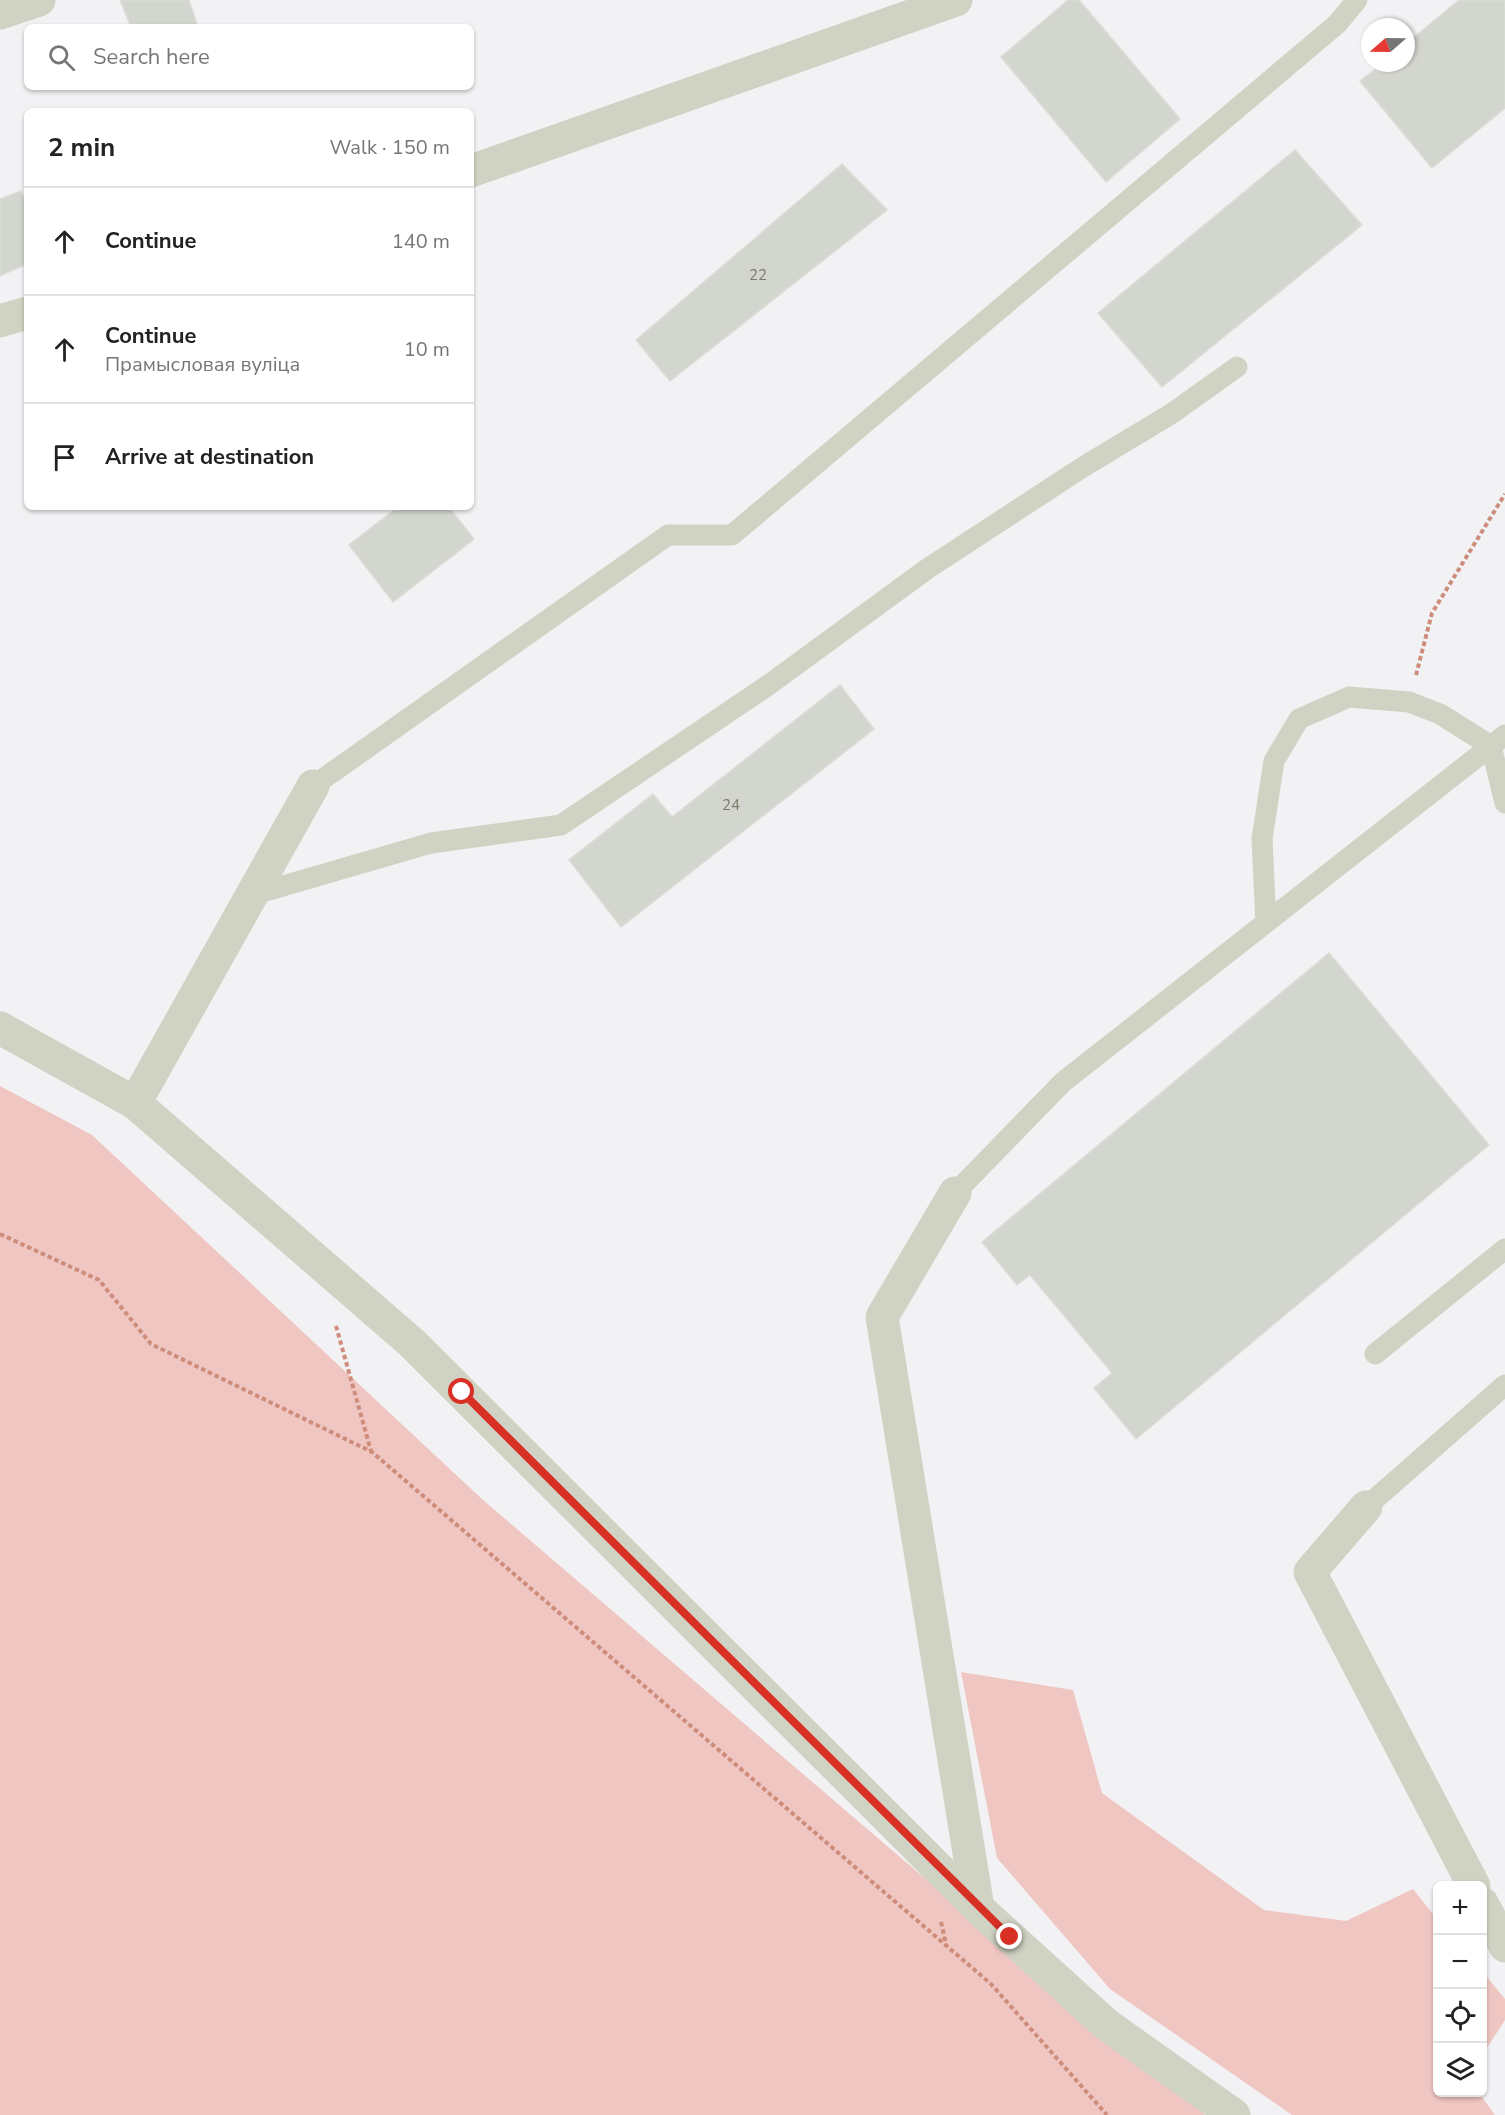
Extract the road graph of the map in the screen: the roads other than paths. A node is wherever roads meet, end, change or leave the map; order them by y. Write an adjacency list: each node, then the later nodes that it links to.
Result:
1 (39, 0): 4 (street)
2 (956, 0): 5 (street)
3 (1357, 0): 10 (lane)
4 (0, 13)
5 (474, 170)
6 (24, 314): 7 (street)
7 (0, 321)
8 (1237, 367): 12 (lane)
9 (1498, 740): 11 (lane); 13 (lane); 13 (lane)
10 (314, 786): 12 (street)
11 (1505, 803)
12 (252, 895): 15 (street)
13 (1266, 923): 16 (lane)
14 (0, 1028): 15 (street)
15 (135, 1103): 22 (street)
16 (955, 1193): 22 (street)
17 (1505, 1249): 18 (lane)
18 (1375, 1354)
19 (1505, 1385): 20 (lane)
20 (1366, 1507): 21 (street)
21 (1471, 1881)
22 (978, 1908): 25 (street)
23 (1487, 1912): 24 (street)
24 (1505, 1946)
25 (1234, 2115)

